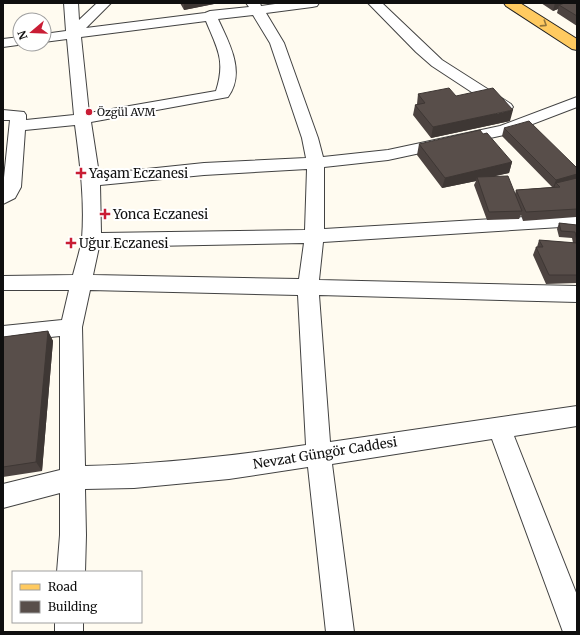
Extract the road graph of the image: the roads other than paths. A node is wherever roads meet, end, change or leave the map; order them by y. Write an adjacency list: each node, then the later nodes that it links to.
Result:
1 (71, 3): 9 (street)
2 (104, 3): 9 (street)
3 (312, 3): 7 (street)
4 (375, 3): 17 (street)
5 (511, 3): 12 (main road, one-way to 12)
6 (530, 3): 10 (main road)
7 (256, 6): 8 (street); 18 (street)
8 (210, 15): 9 (street); 15 (street)
9 (73, 34): 11 (street); 15 (street)
10 (577, 34)
11 (52, 37)
12 (577, 46)
13 (577, 102): 17 (street)
14 (3, 115): 16 (street)
15 (82, 119): 16 (street); 19 (street)
16 (17, 126): 20 (street)
17 (527, 127): 18 (street)
18 (316, 163): 19 (street); 22 (street)
19 (91, 180): 23 (street)
20 (3, 198)
21 (577, 220): 22 (street)
22 (314, 236): 23 (street); 26 (street)
23 (91, 240): 24 (street)
24 (82, 282): 25 (street); 26 (street); 28 (street)
25 (3, 283)
26 (308, 287): 27 (street); 32 (street)
27 (577, 294)
28 (71, 327): 29 (street); 33 (street)
29 (3, 334)
30 (577, 416): 31 (street, Nevzat Güngör Caddesi)
31 (499, 427): 32 (street, Nevzat Güngör Caddesi); 37 (street)
32 (319, 454): 33 (street, Nevzat Güngör Caddesi); 36 (street)
33 (72, 478): 34 (street, Nevzat Güngör Caddesi); 35 (street)
34 (3, 496)
35 (71, 571)
36 (340, 632)
37 (577, 632)

